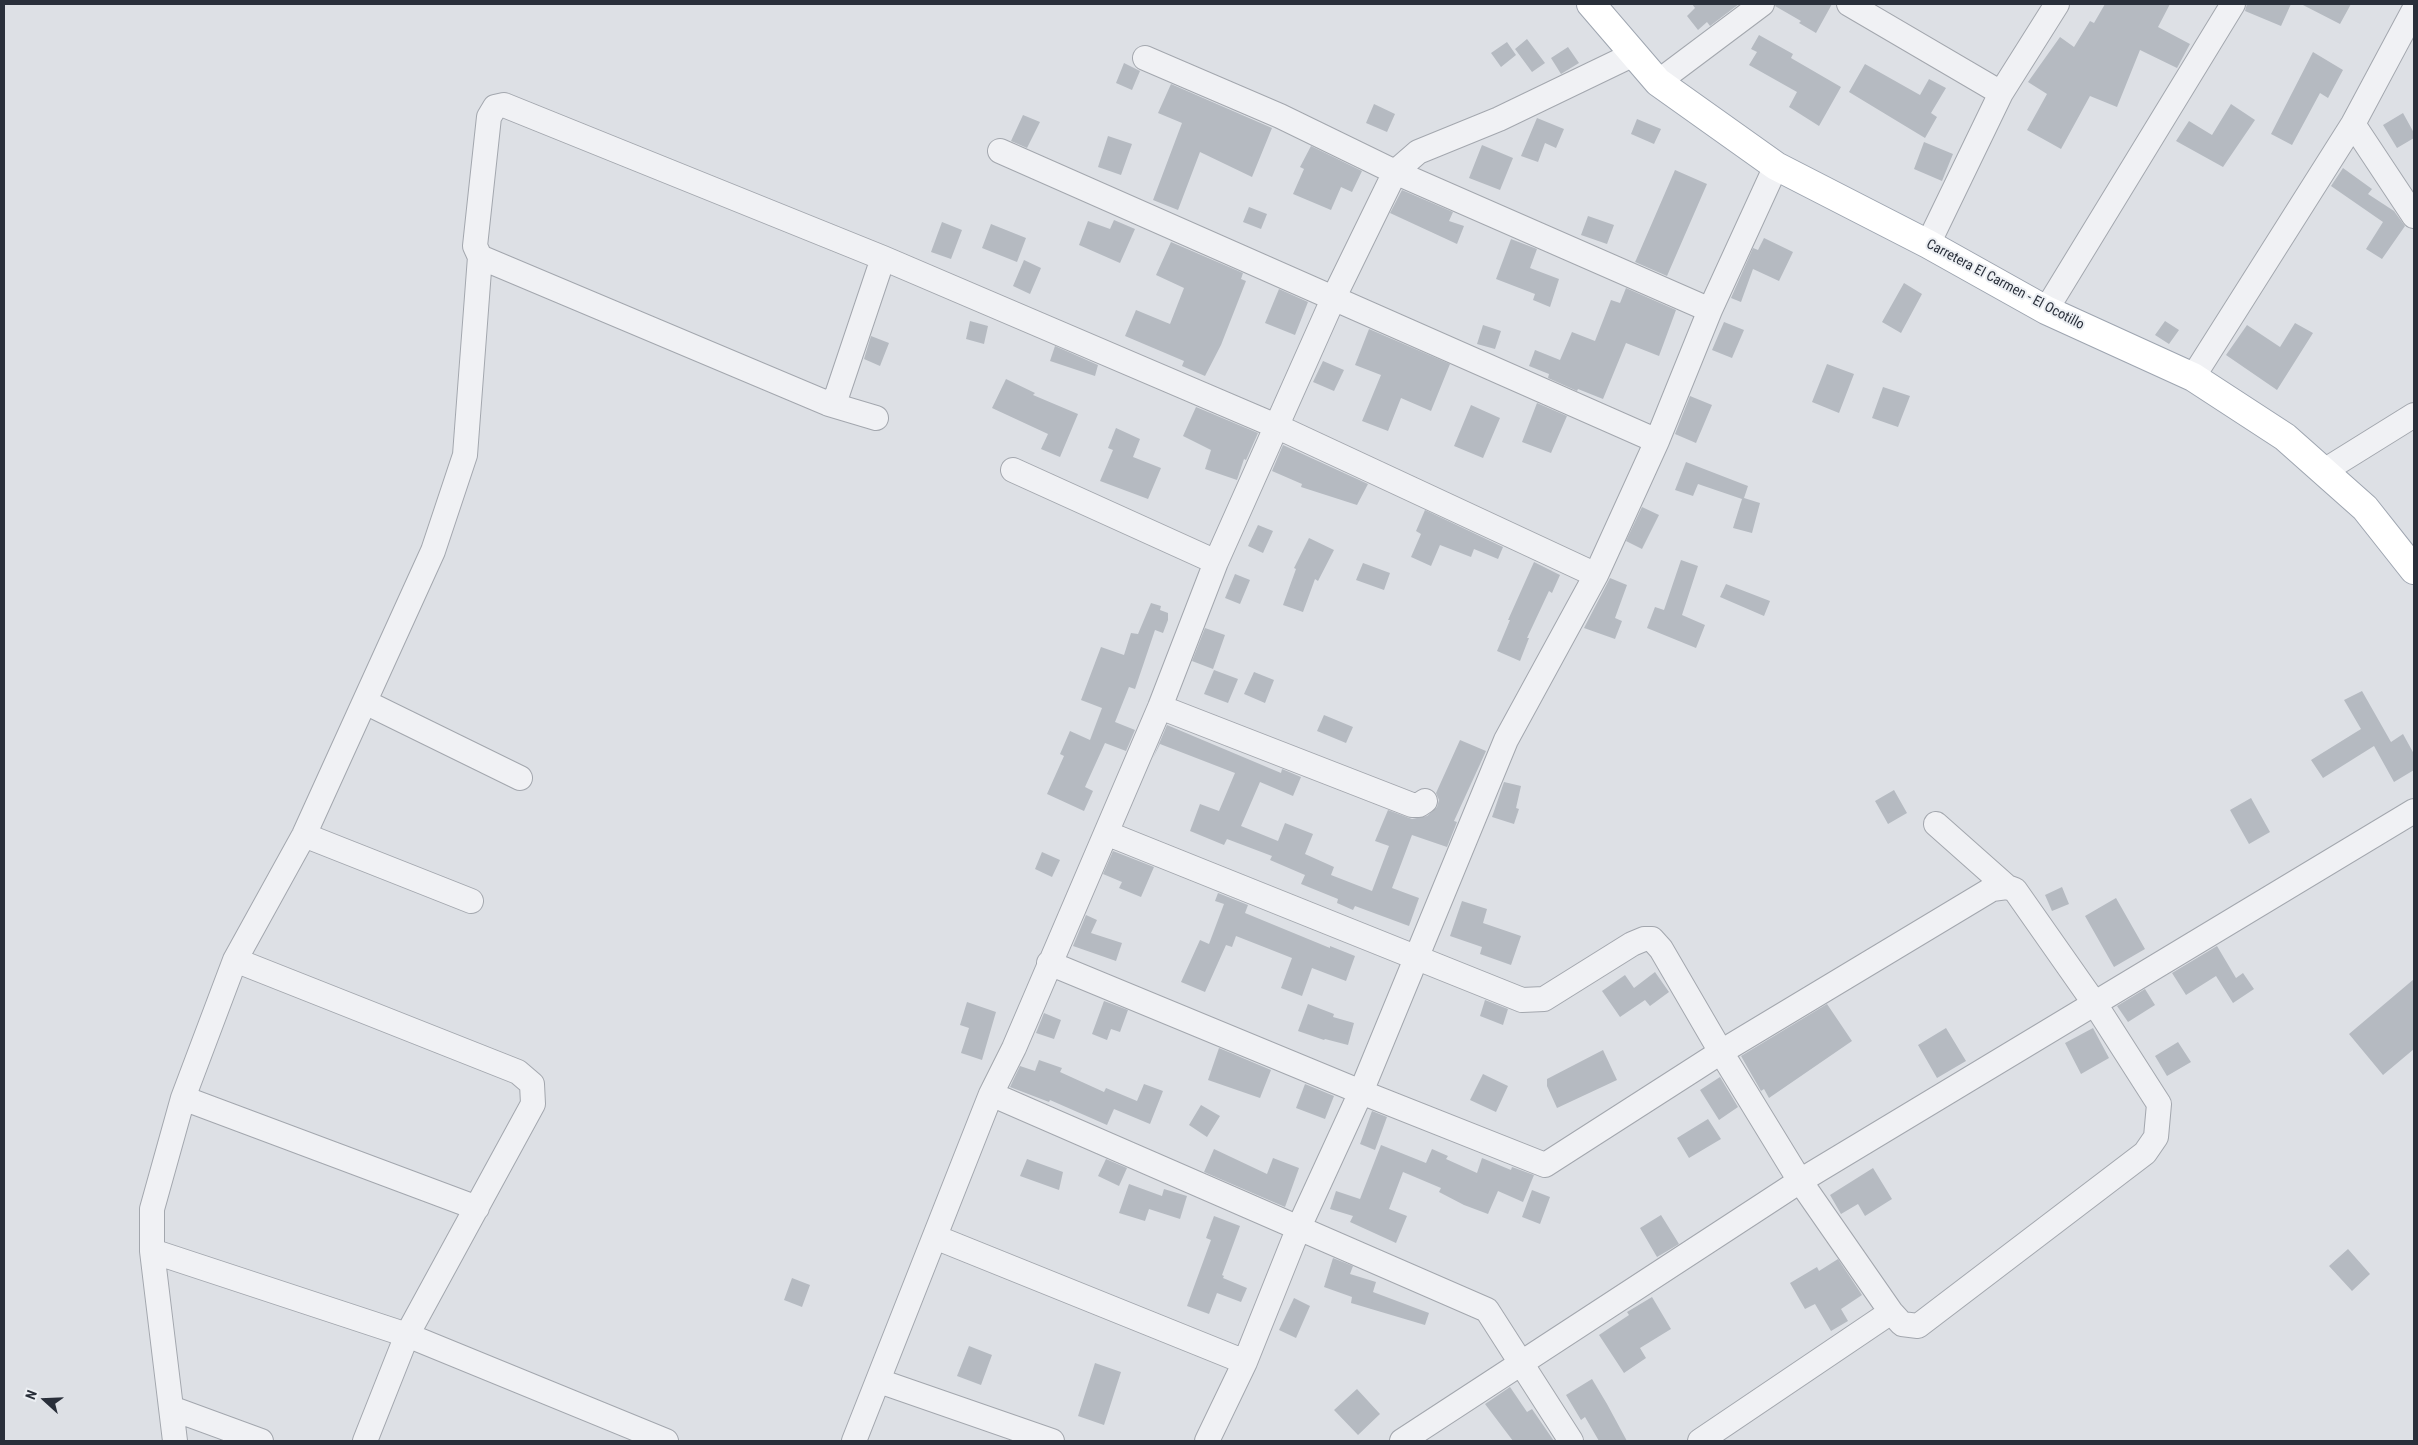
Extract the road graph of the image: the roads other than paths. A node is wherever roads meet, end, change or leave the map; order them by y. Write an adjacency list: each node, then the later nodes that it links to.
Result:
1 (1591, 4): 7 (main road, Carretera El Carmen - El Ocotillo)
2 (1762, 4): 9 (street)
3 (1849, 4): 10 (street)
4 (2057, 4): 10 (street)
5 (2233, 4): 21 (street)
6 (2414, 10): 11 (street)
7 (1634, 54): 9 (main road, Carretera El Carmen - El Ocotillo); 14 (street)
8 (1145, 58): 14 (street)
9 (1658, 82): 13 (main road, Carretera El Carmen - El Ocotillo)
10 (2001, 94): 16 (street)
11 (2353, 124): 15 (street); 22 (street)
12 (1000, 151): 19 (street)
13 (1776, 166): 16 (main road, Carretera El Carmen - El Ocotillo); 20 (street)
14 (1395, 172): 19 (street); 20 (street)
15 (2414, 216)
16 (1928, 244): 21 (main road, Carretera El Carmen - El Ocotillo)
17 (480, 257): 18 (street); 23 (street); 33 (street)
18 (883, 258): 23 (street); 26 (street)
19 (1334, 297): 26 (street); 27 (street)
20 (1710, 310): 27 (street)
21 (2046, 310): 22 (main road, Carretera El Carmen - El Ocotillo)
22 (2193, 377): 29 (main road, Carretera El Carmen - El Ocotillo)
23 (829, 404): 25 (street)
24 (2414, 415): 29 (street)
25 (876, 418)
26 (1276, 426): 30 (street); 32 (street)
27 (1657, 442): 32 (street)
28 (1013, 470): 30 (street)
29 (2324, 472): 31 (main road, Carretera El Carmen - El Ocotillo)
30 (1216, 562): 34 (street)
31 (2414, 570)
32 (1596, 575): 43 (street)
33 (365, 702): 35 (street); 40 (street)
34 (1160, 708): 36 (street); 39 (street)
35 (520, 778)
36 (1425, 801)
37 (2414, 811): 46 (street)
38 (1936, 824): 41 (street)
39 (1106, 833): 43 (street); 45 (street)
40 (304, 835): 42 (street); 44 (street)
41 (2007, 887): 46 (street); 47 (street)
42 (471, 901)
43 (1418, 958): 47 (street); 48 (street)
44 (235, 960): 50 (street); 52 (street)
45 (1049, 963): 48 (street); 49 (street)
46 (2095, 1004): 51 (street); 56 (street)
47 (1721, 1052): 48 (street); 51 (street)
48 (1361, 1092): 53 (street)
49 (991, 1094): 53 (street); 54 (street)
50 (183, 1098): 52 (street); 55 (street)
51 (1800, 1181): 56 (street); 59 (street)
52 (477, 1208): 57 (street)
53 (1299, 1227): 58 (street); 59 (street)
54 (935, 1237): 58 (street); 60 (street)
55 (152, 1251): 57 (street); 61 (street)
56 (1891, 1312): 71 (street)
57 (407, 1335): 64 (street); 65 (street)
58 (1245, 1362): 68 (street)
59 (1520, 1363): 69 (street); 70 (street)
60 (879, 1381): 66 (street); 67 (street)
61 (170, 1408): 62 (street); 63 (street)
62 (175, 1441)
63 (261, 1441)
64 (365, 1441)
65 (666, 1441)
66 (854, 1441)
67 (1052, 1441)
68 (1206, 1441)
69 (1402, 1441)
70 (1570, 1441)
71 (1700, 1441)

